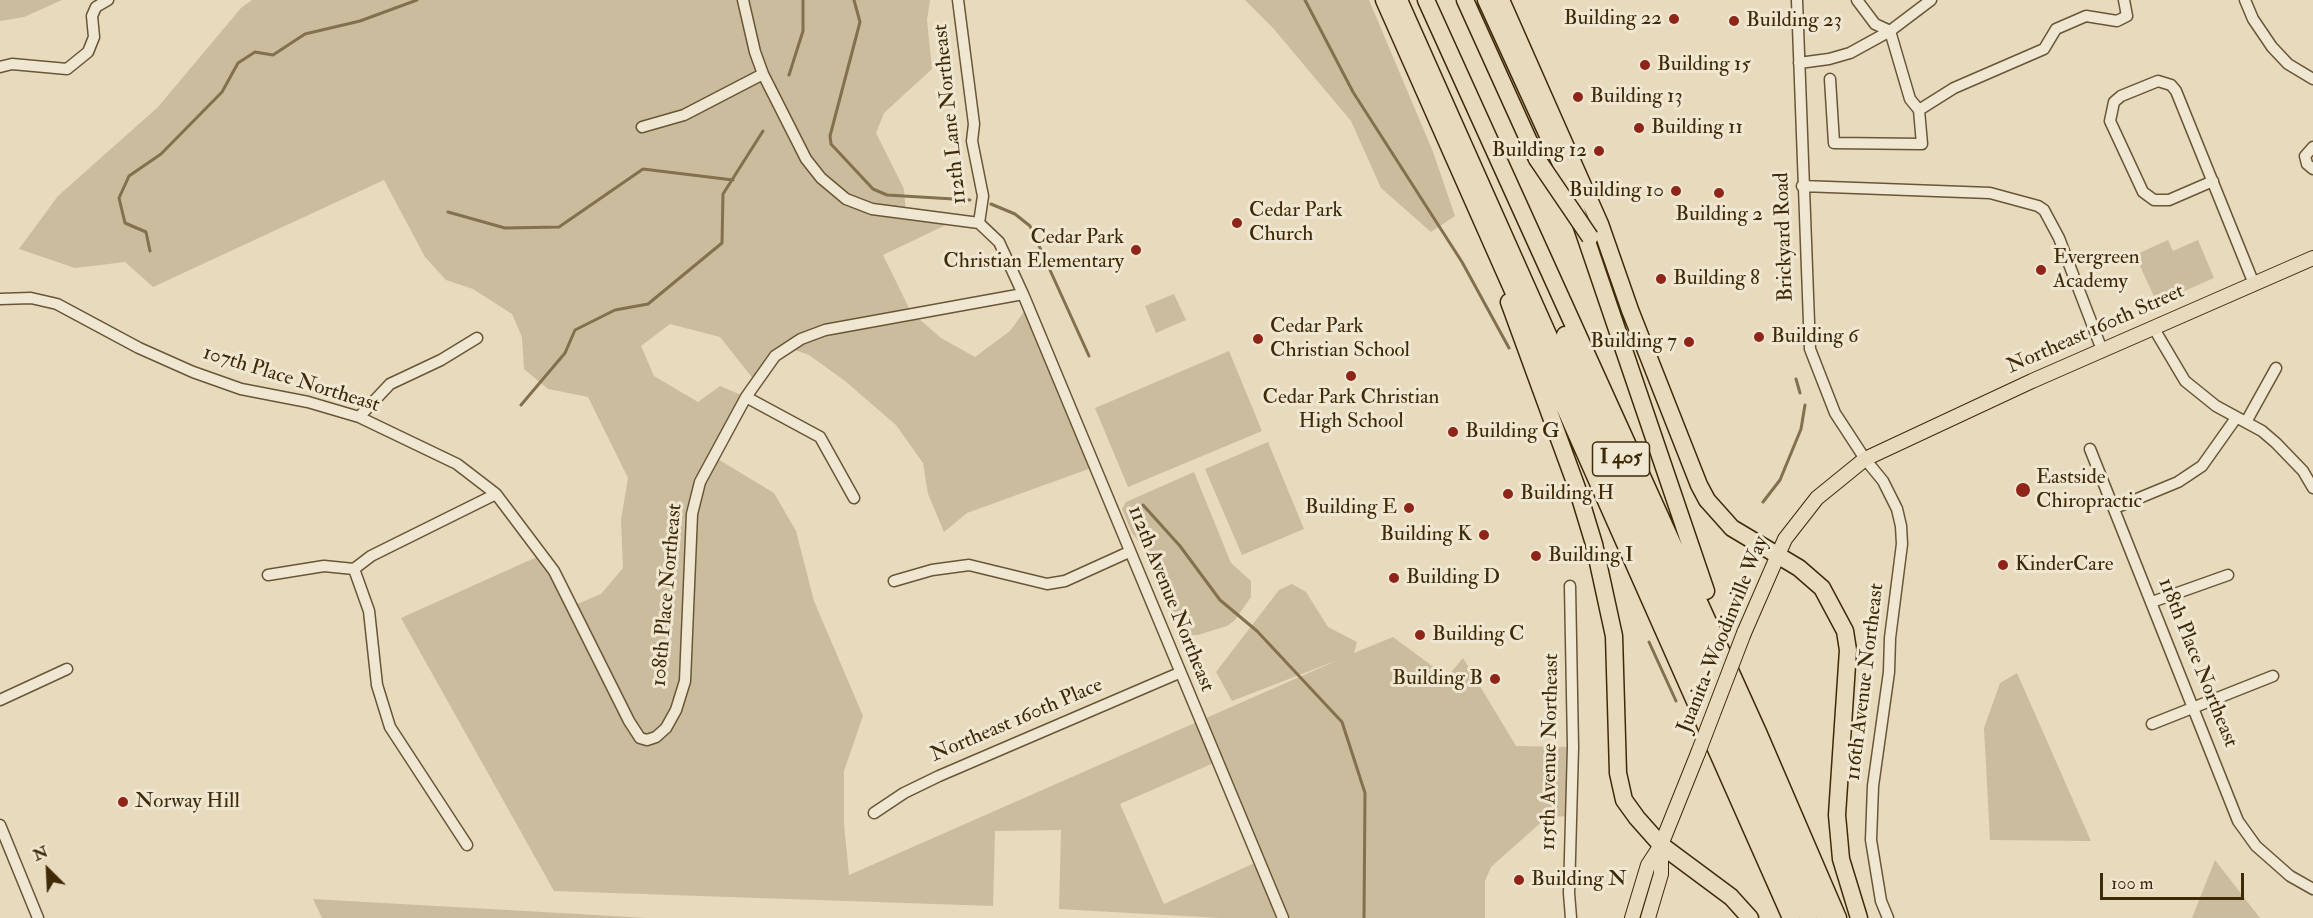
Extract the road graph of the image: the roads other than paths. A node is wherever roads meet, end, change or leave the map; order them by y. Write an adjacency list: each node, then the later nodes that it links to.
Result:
1 (108, 0): 18 (street)
2 (743, 0): 19 (street)
3 (958, 0): 29 (street, 112th Lane Northeast)
4 (1384, 0): 25 (highway, I 405)
5 (1399, 0): 75 (highway, I 405)
6 (1416, 0): 76 (highway, I 405)
7 (1426, 0): 62 (highway, I 405)
8 (1465, 0): 34 (highway, bridge)
9 (1486, 0): 62 (highway)
10 (1501, 0): 34 (highway)
11 (1797, 0): 17 (street, Brickyard Road)
12 (1857, 0): 16 (street)
13 (1931, 0): 16 (street)
14 (2124, 0): 22 (street)
15 (2245, 0): 21 (street)
16 (1890, 31): 17 (street); 22 (street)
17 (1799, 63): 28 (street, Brickyard Road)
18 (0, 67)
19 (763, 74): 23 (street); 29 (street)
20 (1830, 79): 22 (street)
21 (2313, 79)
22 (1918, 110)
23 (642, 127)
24 (2313, 147): 26 (street)
25 (1459, 164): 66 (highway); 74 (highway, I 405)
26 (2313, 169)
27 (2213, 181): 27 (street); 31 (street)
28 (1802, 186): 37 (street); 43 (street, Brickyard Road)
29 (979, 223): 32 (street, 112th Avenue Northeast)
30 (2313, 258): 31 (main road, Northeast 160th Street)
31 (2254, 284): 35 (main road, Northeast 160th Street)
32 (1023, 294): 39 (street, 108th Place Northeast); 48 (street, 112th Avenue Northeast)
33 (0, 299): 40 (street, 107th Place Northeast)
34 (1630, 310): 49 (highway)
35 (2153, 327): 37 (main road, Northeast 160th Street); 41 (street)
36 (477, 338): 40 (street)
37 (2102, 350): 43 (main road, Northeast 160th Street)
38 (2276, 368): 41 (street)
39 (746, 397): 45 (street, 108th Place Northeast); 46 (street)
40 (359, 417): 45 (street, 107th Place Northeast)
41 (2241, 420): 44 (street); 47 (street)
42 (2091, 449): 47 (street, 118th Place Northeast)
43 (1865, 459): 49 (main road, Juanita-Woodinville Way); 79 (street, 116th Avenue Northeast)
44 (2313, 488)
45 (496, 494): 50 (street)
46 (854, 498)
47 (2115, 508): 55 (street, 118th Place Northeast)
48 (1130, 552): 53 (street); 57 (street, 112th Avenue Northeast)
49 (1776, 555): 66 (main road, Juanita-Woodinville Way, bridge); 78 (highway)
50 (354, 569): 51 (street); 65 (street)
51 (268, 575)
52 (2228, 576): 55 (street)
53 (894, 580)
54 (1570, 586): 70 (street, 115th Avenue Northeast)
55 (2152, 602): 60 (street, 118th Place Northeast)
56 (67, 669): 59 (street)
57 (1179, 673): 63 (street, Northeast 160th Place); 69 (street, 112th Avenue Northeast)
58 (2273, 676): 60 (street)
59 (0, 700)
60 (2194, 707): 61 (street); 67 (street, 118th Place Northeast)
61 (2152, 724)
62 (1758, 732): 77 (highway, I 405)
63 (874, 813)
64 (0, 825): 68 (street)
65 (467, 845)
66 (1661, 845): 71 (main road); 72 (main road); 73 (highway)
67 (2313, 889)
68 (38, 918)
69 (1283, 918)
70 (1571, 918)
71 (1632, 918)
72 (1648, 918)
73 (1750, 918)
74 (1791, 918)
75 (1808, 918)
76 (1825, 918)
77 (1838, 918)
78 (1859, 918)
79 (1888, 918)

